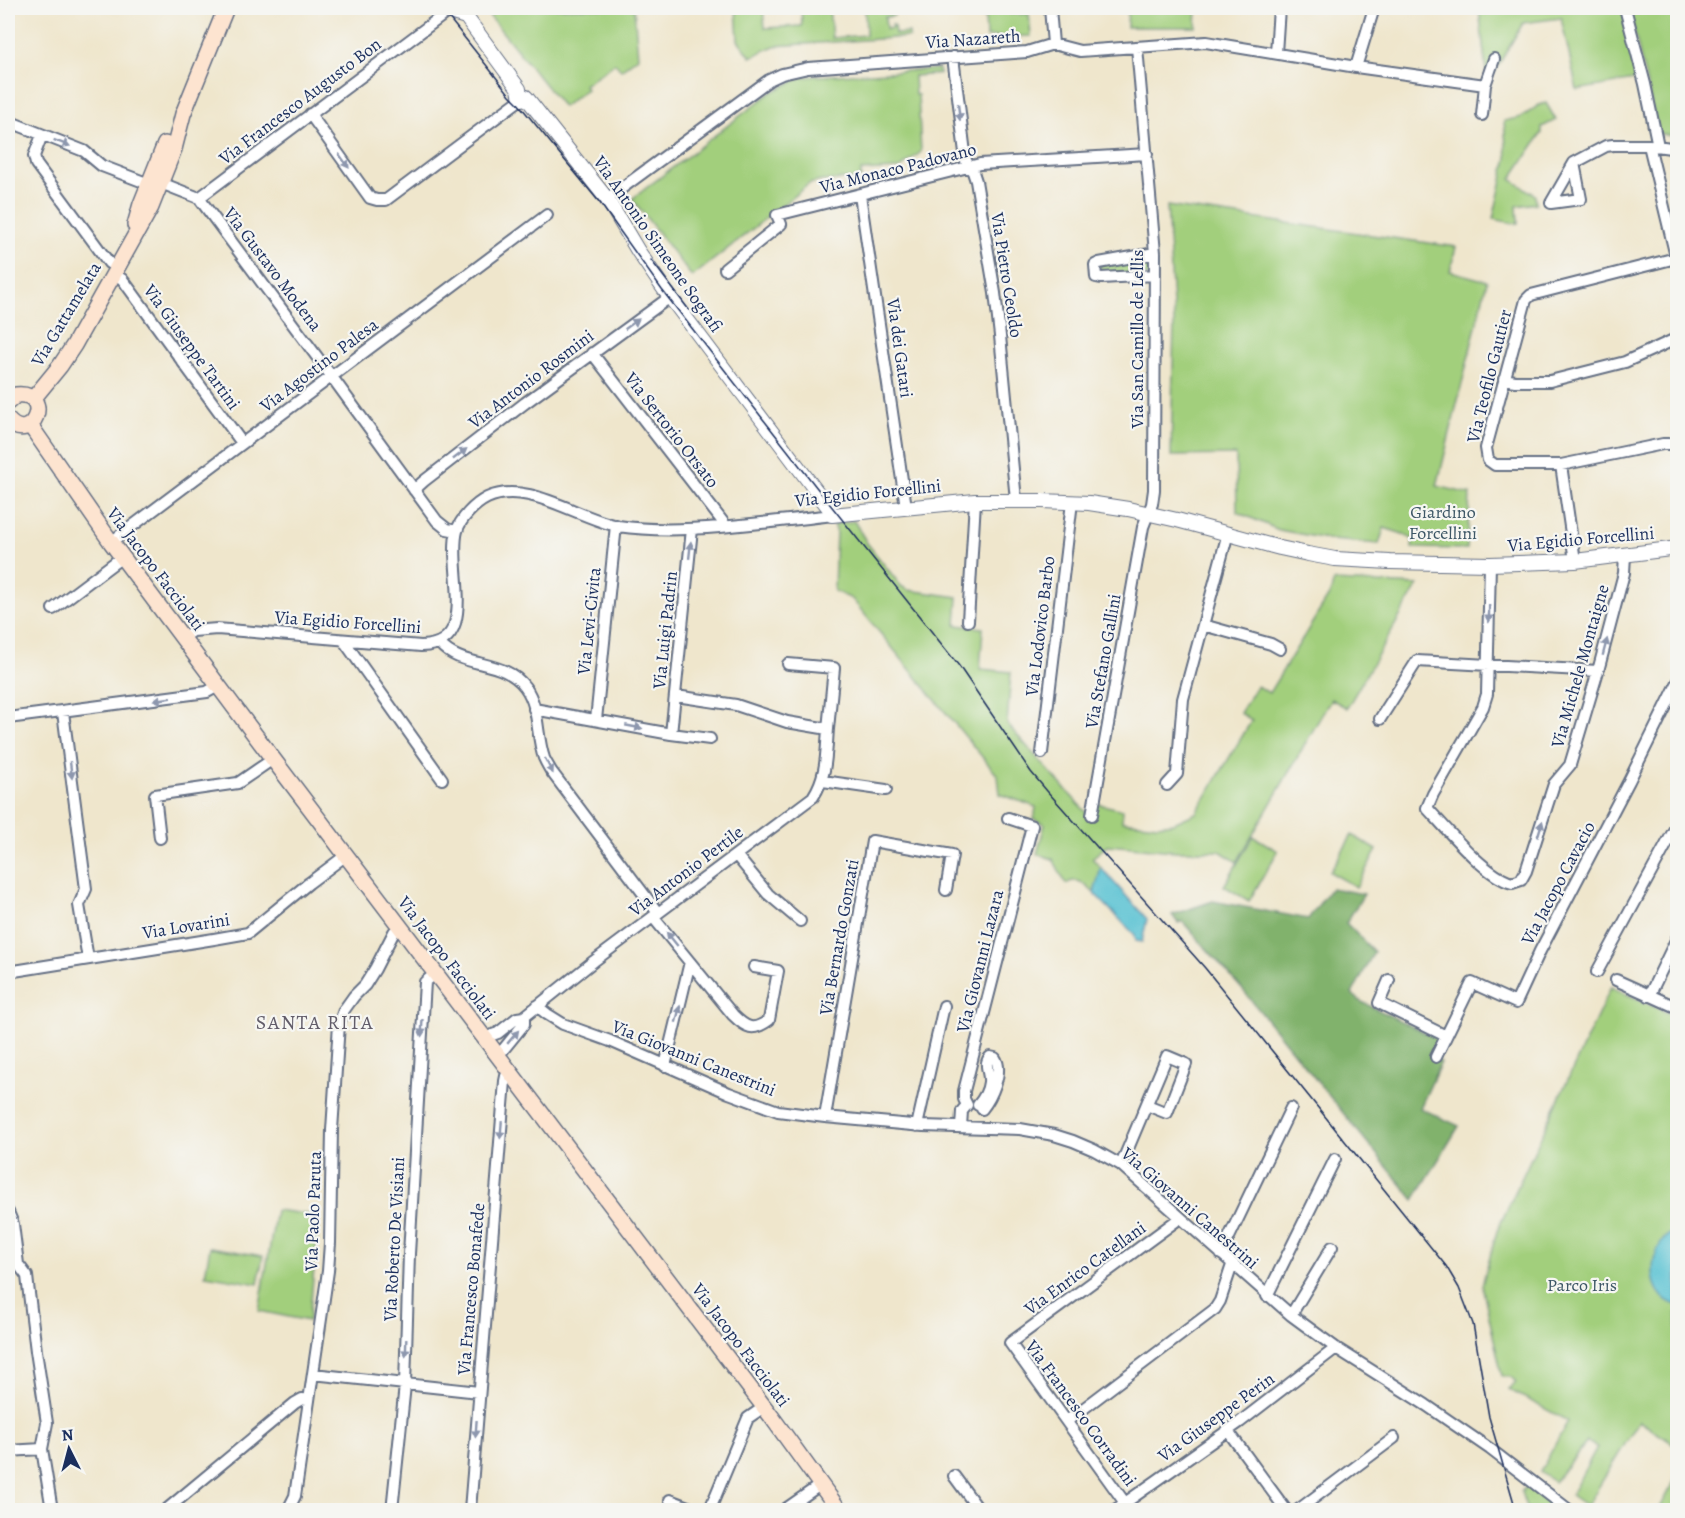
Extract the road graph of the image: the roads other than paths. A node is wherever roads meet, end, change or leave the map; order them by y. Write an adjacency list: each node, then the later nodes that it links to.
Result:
1 (226, 8): 24 (main road, Via Gattamelata)
2 (1050, 8): 7 (street)
3 (1279, 8): 9 (street)
4 (1374, 8): 12 (street)
5 (1625, 8): 19 (street)
6 (449, 9): 14 (street, Via Antonio Simeone Sografi); 15 (street, Via Francesco Augusto Bon)
7 (1053, 44): 8 (street, Via Nazareth); 10 (street, Via Nazareth)
8 (1137, 47): 9 (street, Via Nazareth); 21 (street, Via San Camillo de Lellis)
9 (1276, 53): 12 (street, Via Nazareth)
10 (953, 57): 23 (street, Via Pietro Ceoldo, one-way to 23); 27 (street, Via Nazareth)
11 (1494, 59): 13 (street)
12 (1356, 67): 13 (street, Via Nazareth)
13 (1485, 85): 16 (street)
14 (521, 99): 15 (street, one-way to 14); 27 (street, Via Antonio Simeone Sografi)
15 (310, 114): 26 (street, Via Francesco Augusto Bon)
16 (1482, 115)
17 (8, 121): 18 (street, Via Gustavo Modena)
18 (42, 135): 24 (street, Via Gustavo Modena, one-way to 24); 33 (street, Via Giuseppe Tartini)
19 (1653, 145): 20 (street); 22 (street); 29 (street)
20 (1677, 149)
21 (1147, 154): 23 (street, Via Monaco Padovano); 30 (street, Via San Camillo de Lellis)
22 (1575, 163)
23 (969, 166): 25 (street, Via Monaco Padovano); 48 (street, Via Pietro Ceoldo)
24 (155, 184): 26 (street, Via Gustavo Modena); 33 (main road, Via Gattamelata)
25 (860, 195): 32 (street, Via Monaco Padovano); 51 (street, Via dei Gatari)
26 (199, 198): 38 (street, Via Gustavo Modena)
27 (607, 199): 35 (street, Via Antonio Simeone Sografi)
28 (547, 215): 38 (street, Via Agostino Palesa)
29 (1674, 236): 31 (street)
30 (1155, 253): 34 (street, Via San Camillo de Lellis); 34 (street, Via San Camillo de Lellis)
31 (1677, 262): 39 (street, Via Teofilo Gautier)
32 (725, 269)
33 (115, 271): 41 (main road, Via Gattamelata); 44 (street, Via Giuseppe Tartini)
34 (1155, 275): 52 (street, Via San Camillo de Lellis)
35 (670, 297): 37 (street, Via Antonio Rosmini, one-way to 35); 53 (street, Via Antonio Simeone Sografi)
36 (1677, 338): 39 (street)
37 (592, 353): 47 (street, Via Antonio Rosmini, one-way to 37); 55 (street, Via Sertorio Orsato)
38 (333, 377): 44 (street, Via Agostino Palesa); 47 (street, Via Gustavo Modena)
39 (1504, 379): 46 (street, Via Teofilo Gautier)
40 (9, 398): 41 (main road)
41 (33, 399): 43 (main road)
42 (8, 423): 43 (main road)
43 (30, 425): 59 (main road, Via Jacopo Facciolati)
44 (242, 443): 59 (street, Via Agostino Palesa)
45 (1677, 444): 46 (street, Via Teofilo Gautier)
46 (1561, 465): 63 (street)
47 (414, 490): 57 (street, Via Gustavo Modena)
48 (1016, 500): 49 (street, Via Egidio Forcellini); 50 (street, Via Egidio Forcellini)
49 (975, 501): 51 (street, Via Egidio Forcellini); 66 (street)
50 (1072, 502): 52 (street, Via Egidio Forcellini); 86 (street, Via Lodovico Barbo)
51 (906, 507): 53 (street, Via Egidio Forcellini)
52 (1148, 513): 58 (street, Via Egidio Forcellini); 92 (street, Via Stefano Gallini)
53 (832, 515): 55 (street, Via Egidio Forcellini)
54 (616, 525): 56 (street, Via Egidio Forcellini); 57 (street, Via Egidio Forcellini); 82 (street, Via Levi-Civita)
55 (726, 526): 56 (street, Via Egidio Forcellini)
56 (692, 529): 77 (street, Via Luigi Padrin, one-way to 56)
57 (457, 531): 70 (street, Via Egidio Forcellini)
58 (1228, 533): 64 (street, Via Egidio Forcellini); 67 (street)
59 (111, 542): 62 (main road, Via Jacopo Facciolati)
60 (1677, 547): 61 (street, Via Egidio Forcellini)
61 (1624, 555): 63 (street, Via Egidio Forcellini); 74 (street, Via Michele Montaigne, one-way to 61)
62 (122, 557): 65 (street); 68 (main road, Via Jacopo Facciolati)
63 (1575, 561): 64 (street, Via Egidio Forcellini)
64 (1490, 564): 73 (street, one-way to 73)
65 (52, 609)
66 (968, 621)
67 (1203, 625): 71 (street); 90 (street)
68 (183, 638): 69 (street, Via Egidio Forcellini); 76 (main road, Via Jacopo Facciolati)
69 (344, 641): 70 (street, Via Egidio Forcellini); 88 (street)
70 (440, 644): 78 (street)
71 (1280, 649)
72 (788, 664): 83 (street)
73 (1488, 664): 74 (street); 74 (street, Via Michele Montaigne, one-way to 74); 81 (street)
74 (1598, 671)
75 (1677, 682): 116 (street, Via Jacopo Cavacio)
76 (219, 686): 79 (street, one-way to 79); 87 (main road, Via Jacopo Facciolati)
77 (676, 696): 83 (street); 84 (street, Via Luigi Padrin)
78 (534, 709): 82 (street); 99 (street, one-way to 99)
79 (63, 712): 80 (street); 103 (street, one-way to 103)
80 (8, 718)
81 (1380, 719)
82 (596, 720): 84 (street, one-way to 84)
83 (828, 729): 89 (street)
84 (671, 734): 85 (street)
85 (710, 739)
86 (1042, 753)
87 (273, 759): 95 (street); 97 (main road, Via Jacopo Facciolati)
88 (442, 779)
89 (823, 781): 91 (street); 96 (street, Via Antonio Pertile)
90 (1167, 785)
91 (886, 790)
92 (1092, 815)
93 (1008, 818): 122 (street, Via Giovanni Lazara)
94 (1677, 823): 107 (street)
95 (160, 838)
96 (736, 855): 99 (street, Via Antonio Pertile); 100 (street)
97 (345, 856): 101 (main road, Via Jacopo Facciolati); 103 (street, Via Lovarini)
98 (946, 890): 124 (street, Via Bernardo Gonzati)
99 (656, 915): 104 (street, one-way to 99); 112 (street, Via Antonio Pertile)
100 (800, 921)
101 (400, 928): 108 (main road, Via Jacopo Facciolati); 139 (street, Via Paolo Paruta)
102 (1677, 936): 111 (street)
103 (87, 958): 106 (street, Via Lovarini)
104 (690, 962): 105 (street); 119 (street, one-way to 104)
105 (754, 968)
106 (8, 972)
107 (1597, 972)
108 (435, 974): 117 (main road, Via Jacopo Facciolati); 140 (street, Via Roberto De Visiani, one-way to 140)
109 (1616, 980): 111 (street)
110 (1389, 981): 116 (street)
111 (1649, 996): 114 (street)
112 (537, 1006): 115 (street, Via Antonio Pertile); 119 (street, Via Giovanni Canestrini)
113 (944, 1006): 125 (street)
114 (1677, 1008)
115 (524, 1017): 117 (street, Via Antonio Pertile); 117 (street, Via Antonio Pertile, one-way to 115)
116 (1446, 1036): 118 (street, Via Jacopo Cavacio)
117 (492, 1043): 120 (main road, Via Jacopo Facciolati)
118 (1436, 1057)
119 (665, 1066): 124 (street, Via Giovanni Canestrini)
120 (510, 1073): 141 (street, Via Francesco Bonafede, one-way to 141); 143 (main road, Via Jacopo Facciolati)
121 (1147, 1105): 121 (street); 129 (street)
122 (976, 1106): 126 (street, Via Giovanni Lazara); 127 (street)
123 (1291, 1108): 133 (street)
124 (825, 1118): 125 (street, Via Giovanni Canestrini)
125 (917, 1126): 126 (street, Via Giovanni Canestrini)
126 (961, 1127): 127 (street, Via Giovanni Canestrini)
127 (984, 1127): 129 (street, Via Giovanni Canestrini)
128 (1335, 1159): 135 (street)
129 (1121, 1166): 131 (street, Via Giovanni Canestrini)
130 (8, 1212): 147 (street)
131 (1180, 1218): 133 (street, Via Giovanni Canestrini); 137 (street, Via Enrico Catellani)
132 (1332, 1247): 136 (street)
133 (1221, 1254): 134 (street, Via Giovanni Canestrini)
134 (1232, 1265): 135 (street, Via Giovanni Canestrini); 144 (street)
135 (1267, 1296): 136 (street, Via Giovanni Canestrini)
136 (1291, 1316): 138 (street, Via Giovanni Canestrini)
137 (1010, 1343): 144 (street, Via Francesco Corradini)
138 (1336, 1348): 145 (street, Via Giuseppe Perin); 166 (street, Via Giovanni Canestrini)
139 (313, 1374): 140 (street); 142 (street, Via Paolo Paruta)
140 (405, 1385): 141 (street); 156 (street, Via Roberto De Visiani)
141 (479, 1392): 157 (street, Via Francesco Bonafede, one-way to 157)
142 (309, 1400): 154 (street); 155 (street, Via Paolo Paruta)
143 (764, 1407): 150 (main road, Via Jacopo Facciolati); 159 (street)
144 (1067, 1421): 152 (street, Via Francesco Corradini)
145 (1228, 1431): 152 (street, Via Giuseppe Perin); 164 (street)
146 (1394, 1438): 165 (street)
147 (42, 1449): 148 (street); 153 (street)
148 (8, 1451)
149 (954, 1476): 162 (street)
150 (820, 1485): 160 (street); 161 (main road, Via Jacopo Facciolati)
151 (670, 1500): 158 (street)
152 (1125, 1503): 163 (street, Via Giuseppe Perin)
153 (52, 1510)
154 (166, 1510)
155 (288, 1510)
156 (392, 1510)
157 (470, 1510)
158 (696, 1510)
159 (707, 1510)
160 (784, 1510)
161 (839, 1510)
162 (979, 1510)
163 (1115, 1510)
164 (1286, 1510)
165 (1298, 1510)
166 (1569, 1510)

